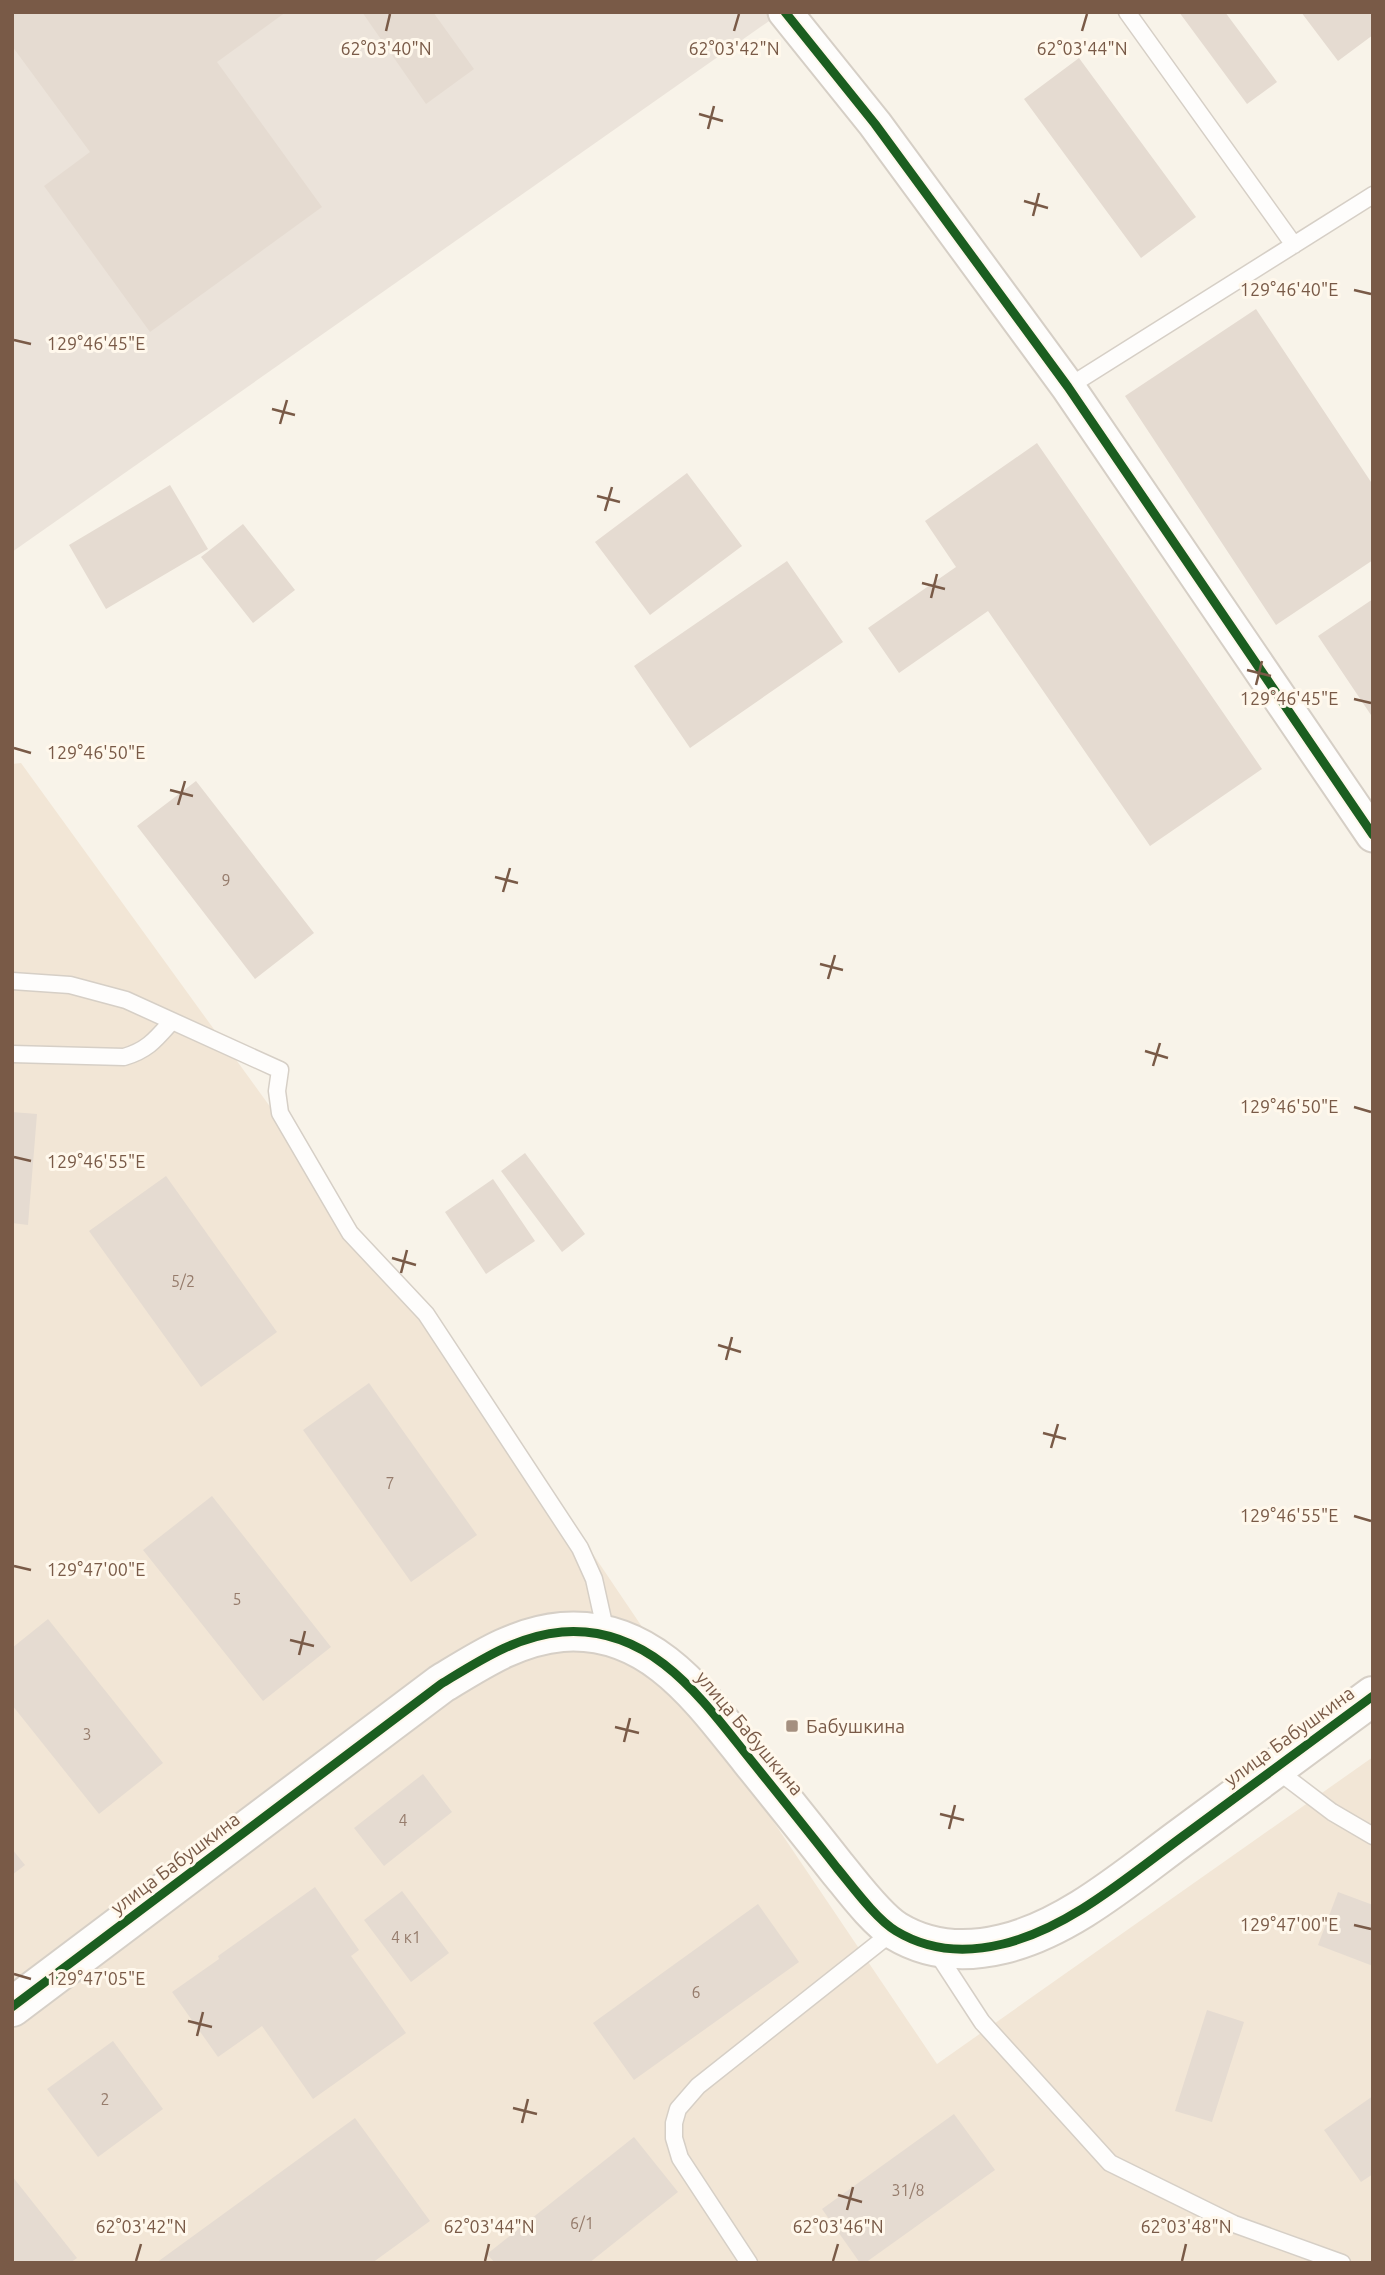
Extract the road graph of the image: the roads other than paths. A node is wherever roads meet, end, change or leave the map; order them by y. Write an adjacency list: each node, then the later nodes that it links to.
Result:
1 (785, 12): 5 (street)
2 (1127, 12): 4 (lane)
3 (1373, 195): 4 (lane)
4 (1294, 245): 5 (lane)
5 (1068, 387): 6 (street)
6 (1373, 835)
7 (12, 981): 8 (lane)
8 (172, 1021): 9 (lane); 10 (lane)
9 (12, 1054)
10 (606, 1633): 14 (street, улица Бабушкина); 16 (street, улица Бабушкина)
11 (1373, 1696): 12 (street, улица Бабушкина)
12 (1274, 1768): 13 (lane); 15 (street, улица Бабушкина)
13 (1373, 1836)
14 (895, 1930): 15 (street, улица Бабушкина); 17 (lane)
15 (934, 1948): 18 (lane)
16 (12, 2007)
17 (749, 2263)
18 (1342, 2263)

